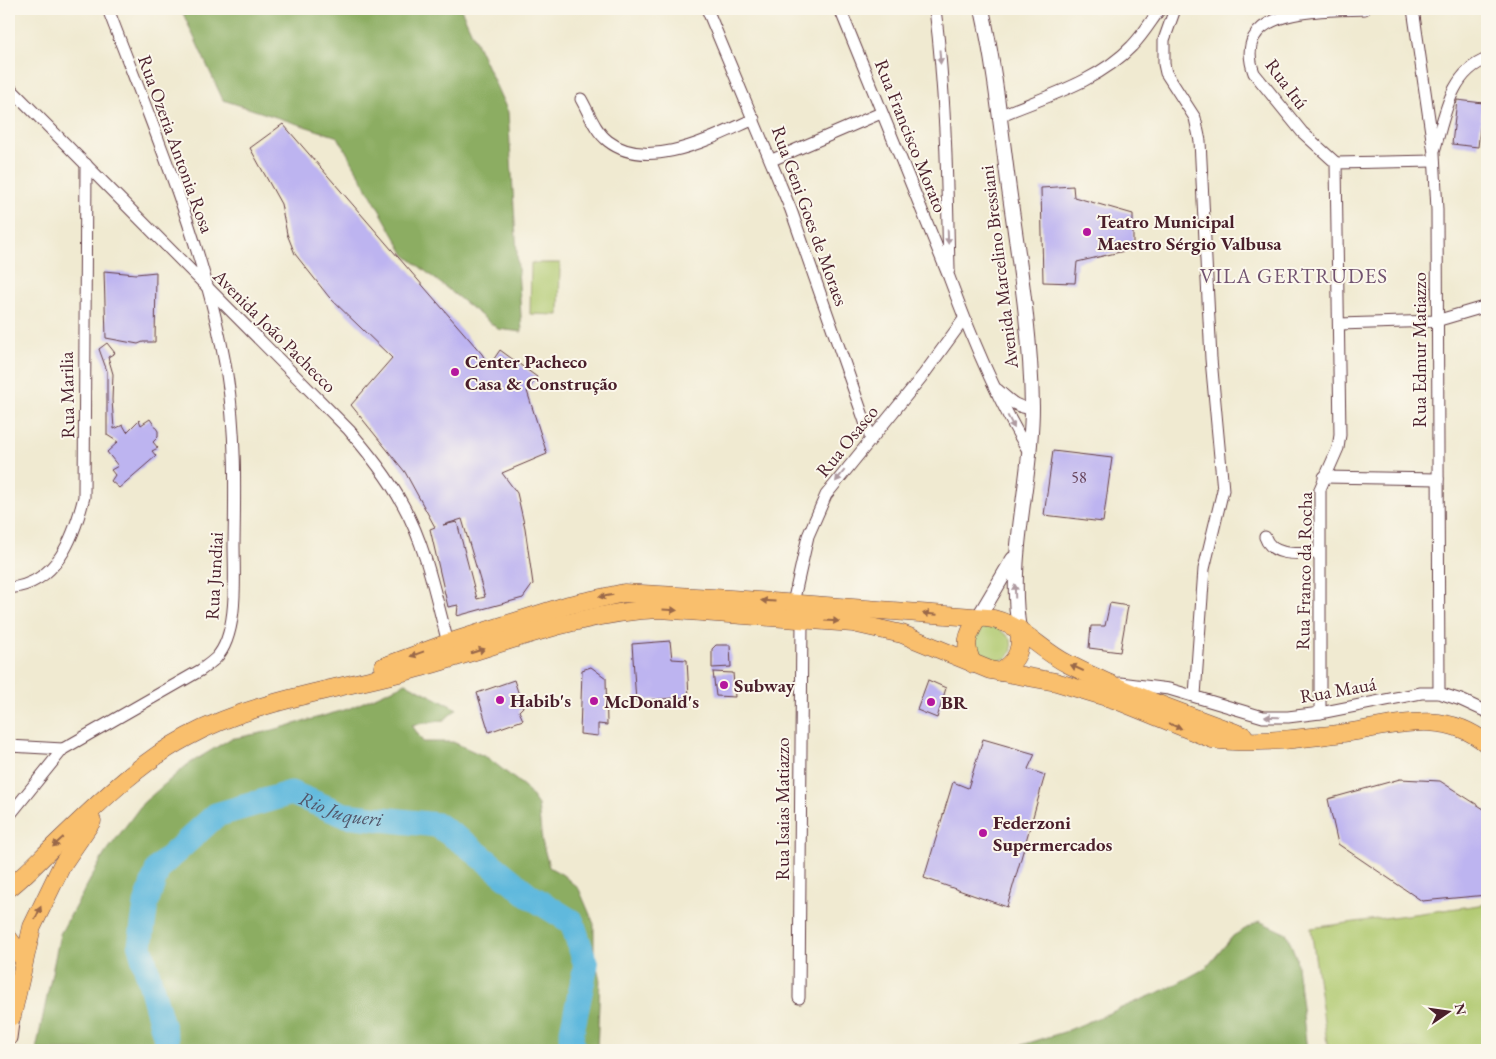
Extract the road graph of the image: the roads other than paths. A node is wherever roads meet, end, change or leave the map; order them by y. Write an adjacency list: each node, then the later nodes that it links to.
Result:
1 (108, 9): 22 (street, Rua Ozeria Antonia Rosa)
2 (707, 9): 16 (street, Rua Geni Goes de Moraes)
3 (840, 9): 14 (street, Rua Francisco Morato)
4 (935, 9): 21 (street, one-way to 21)
5 (982, 9): 15 (street, Avenida Marcelino Bressiani)
6 (1160, 9): 15 (street)
7 (1175, 9): 47 (street)
8 (1365, 9): 10 (street, Rua Itú)
9 (1413, 9): 17 (street, Rua Edmur Matiazzo)
10 (1314, 10): 19 (street, Rua Itú)
11 (1487, 59): 17 (street)
12 (9, 87): 20 (street, Avenida João Pachecco)
13 (581, 99): 16 (street)
14 (881, 113): 18 (street); 21 (street, Rua Francisco Morato)
15 (999, 116): 28 (street, Avenida Marcelino Bressiani)
16 (754, 119): 18 (street, Rua Geni Goes de Moraes)
17 (1434, 157): 19 (street); 25 (street, Rua Edmur Matiazzo)
18 (772, 160): 29 (street, Rua Geni Goes de Moraes)
19 (1336, 163): 26 (street, Rua Franco da Rocha)
20 (86, 164): 22 (street, Avenida João Pachecco); 36 (street, Rua Marilia)
21 (949, 277): 24 (street)
22 (209, 291): 41 (street, Avenida João Pachecco); 53 (street, Rua Jundiai)
23 (1487, 306): 25 (street)
24 (964, 319): 27 (street); 29 (street, Rua Osasco)
25 (1436, 321): 26 (street); 32 (street, Rua Edmur Matiazzo)
26 (1340, 324): 31 (street, Rua Franco da Rocha)
27 (997, 389): 28 (street); 30 (street, one-way to 30)
28 (1032, 408): 30 (street, Avenida Marcelino Bressiani)
29 (871, 439): 37 (street, Rua Osasco, one-way to 37)
30 (1029, 452): 34 (street, Avenida Marcelino Bressiani)
31 (1324, 477): 32 (street); 35 (street, Rua Franco da Rocha)
32 (1438, 480): 46 (street, Rua Edmur Matiazzo)
33 (1264, 537): 35 (street)
34 (1017, 552): 38 (street); 40 (street, Avenida Marcelino Bressiani, one-way to 34)
35 (1319, 553): 49 (street, Rua Franco da Rocha)
36 (9, 588)
37 (793, 603): 38 (main road, one-way to 37); 41 (main road, one-way to 41)
38 (978, 618): 40 (main road); 42 (main road)
39 (802, 620): 42 (main road, one-way to 42); 45 (main road, one-way to 39); 59 (street, Rua Isaias Matiazzo)
40 (1019, 629): 43 (main road); 44 (main road, one-way to 40)
41 (448, 643): 45 (main road, one-way to 45)
42 (973, 664): 43 (main road)
43 (1001, 672): 50 (main road, one-way to 50)
44 (1102, 680): 47 (street, Rua Mauá); 50 (main road)
45 (346, 684): 54 (main road)
46 (1439, 693): 48 (street, Rua Mauá); 49 (street, Rua Mauá)
47 (1195, 695): 49 (street, Rua Mauá, one-way to 47)
48 (1487, 712)
49 (1320, 713)
50 (1253, 740): 51 (main road)
51 (1487, 744)
52 (9, 746): 53 (street)
53 (63, 749): 55 (street, Rua Jundiai)
54 (107, 798): 56 (main road, one-way to 56); 58 (main road, one-way to 54)
55 (9, 816)
56 (9, 888)
57 (9, 939): 58 (main road)
58 (24, 960): 60 (main road)
59 (799, 998)
60 (10, 1016): 61 (main road)
61 (9, 1038)

